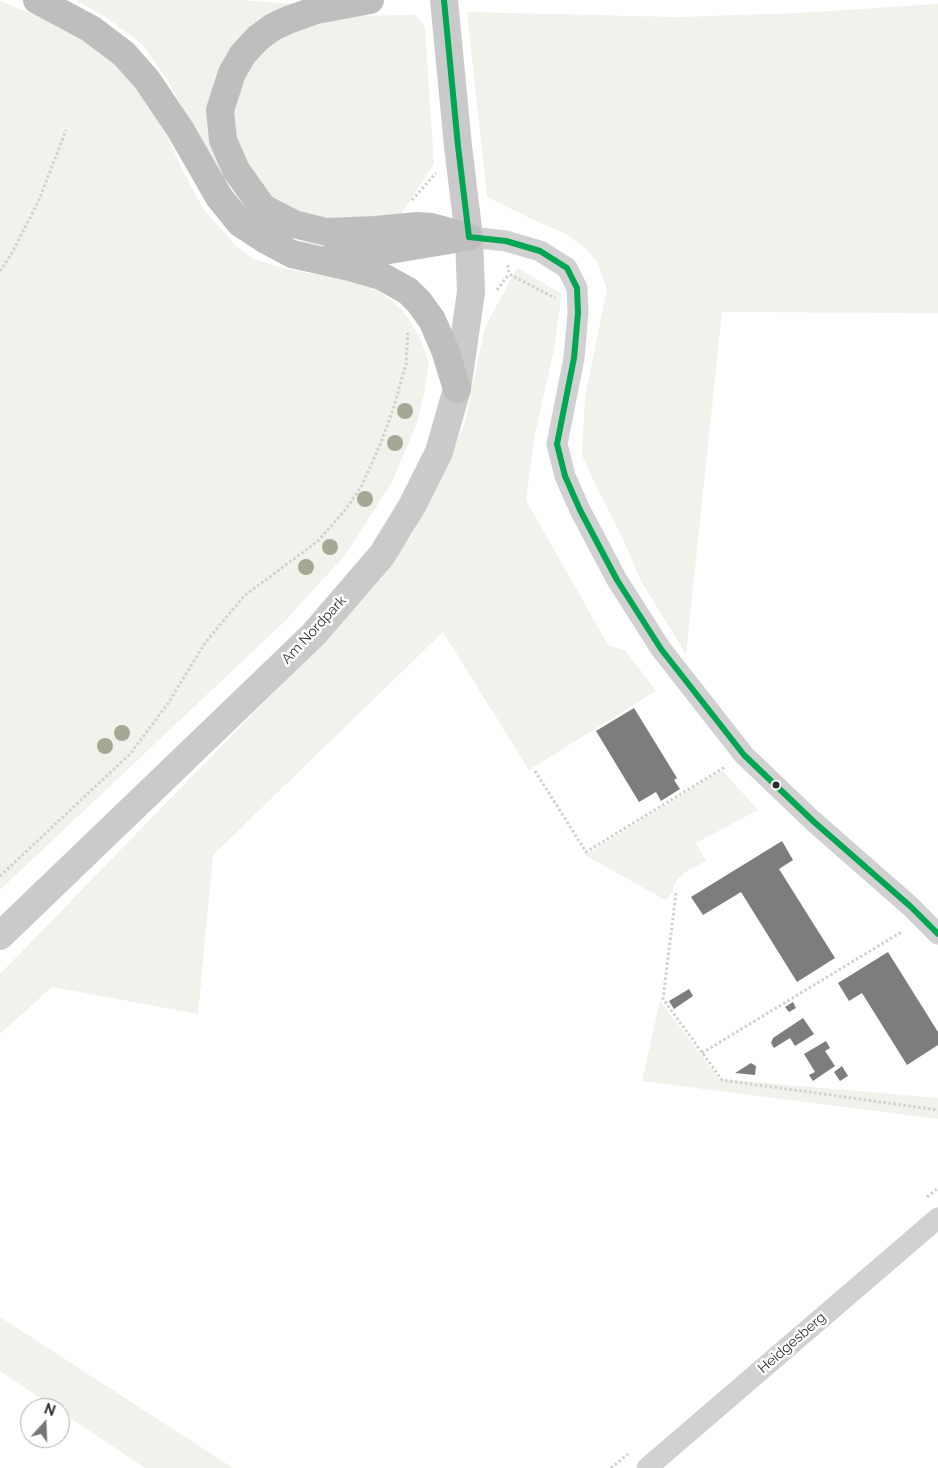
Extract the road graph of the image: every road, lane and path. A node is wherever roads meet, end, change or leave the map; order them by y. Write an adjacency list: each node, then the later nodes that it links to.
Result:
1 (37, 0): 9 (highway)
2 (370, 0): 6 (highway)
3 (444, 0): 7 (street, Am Nordpark)
4 (66, 130): 10 (path)
5 (439, 169): 6 (path)
6 (418, 226): 7 (highway)
7 (469, 237): 8 (street); 9 (highway); 13 (street, Am Nordpark)
8 (506, 241): 12 (path); 14 (street)
9 (319, 259): 11 (highway)
10 (0, 271)
11 (419, 302): 13 (highway); 16 (path)
12 (562, 302)
13 (458, 389): 20 (street, Am Nordpark)
14 (744, 755): 15 (path); 18 (street)
15 (535, 771)
16 (0, 876)
17 (676, 893): 21 (path)
18 (923, 919): 19 (street); 21 (path)
19 (938, 934)
20 (0, 936)
21 (702, 1053): 22 (path)
22 (938, 1110)
23 (938, 1218): 24 (street, Heidgesberg)
24 (647, 1468)

